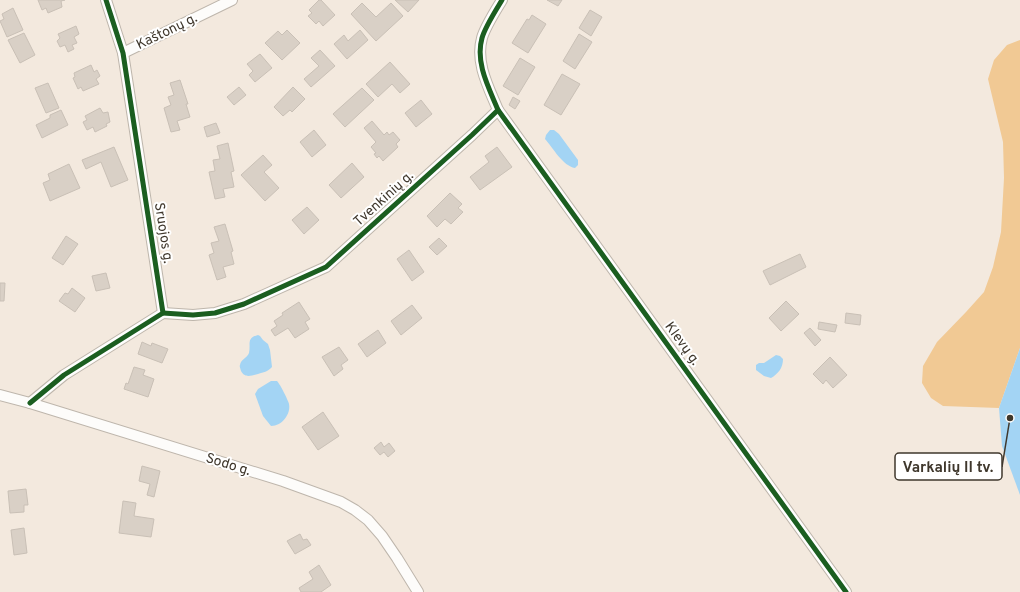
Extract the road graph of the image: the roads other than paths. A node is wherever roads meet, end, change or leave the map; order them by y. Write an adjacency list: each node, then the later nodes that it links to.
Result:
1 (106, 0): 4 (street, Sruojos g.)
2 (232, 0): 4 (street, Kaštonų g.)
3 (502, 0): 5 (street)
4 (123, 53): 6 (street, Sruojos g.)
5 (498, 110): 6 (street, Tvenkinių g.); 10 (street, Klevų g.)
6 (163, 313): 8 (street)
7 (0, 395): 8 (street, Sodo g.)
8 (30, 403): 9 (street, Sodo g.)
9 (418, 592)
10 (846, 592)

